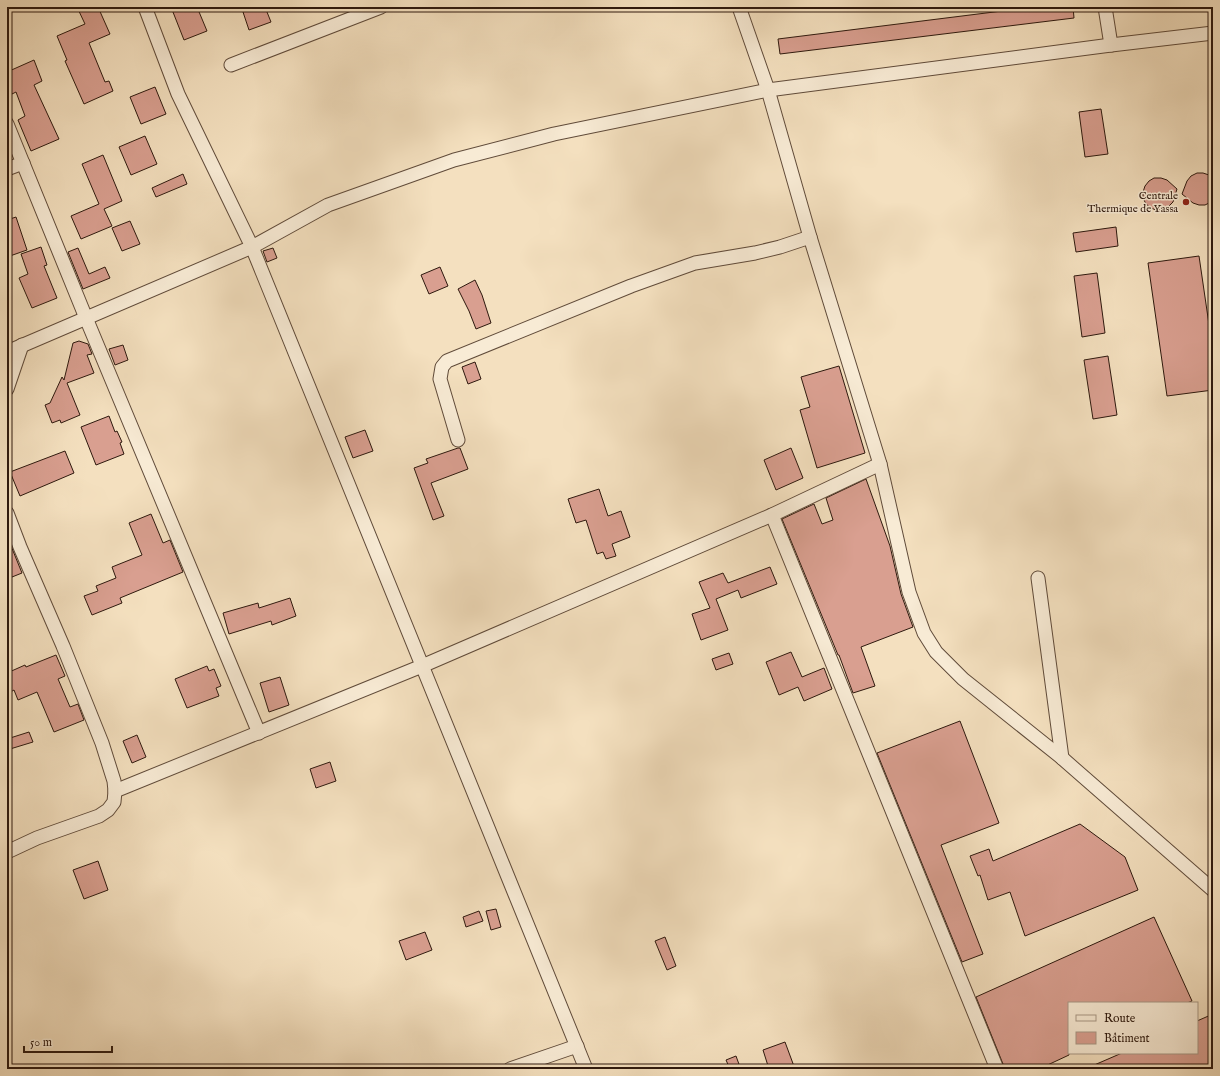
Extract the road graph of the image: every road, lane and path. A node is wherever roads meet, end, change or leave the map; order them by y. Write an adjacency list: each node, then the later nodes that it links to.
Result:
1 (145, 7): 13 (street)
2 (381, 7): 7 (street)
3 (739, 7): 8 (street)
4 (1106, 7): 6 (street)
5 (1213, 33): 6 (street)
6 (1111, 45): 8 (street)
7 (231, 65)
8 (768, 90): 12 (street); 13 (street)
9 (7, 124): 10 (street)
10 (23, 163): 11 (street); 14 (street)
11 (7, 169)
12 (810, 237): 18 (street); 19 (street)
13 (252, 247): 14 (street); 23 (street)
14 (86, 318): 15 (street); 24 (street)
15 (22, 345): 16 (street); 17 (street)
16 (7, 352)
17 (7, 389)
18 (458, 440)
19 (880, 464): 21 (street); 25 (street)
20 (7, 513): 26 (street)
21 (772, 515): 23 (street); 32 (street)
22 (1038, 578): 25 (street)
23 (422, 666): 24 (street); 29 (street)
24 (259, 733): 26 (street)
25 (1062, 758): 28 (street)
26 (115, 791): 27 (street)
27 (7, 852)
28 (1213, 890)
29 (577, 1046): 30 (street); 31 (street)
30 (510, 1069)
31 (586, 1069)
32 (997, 1069)

